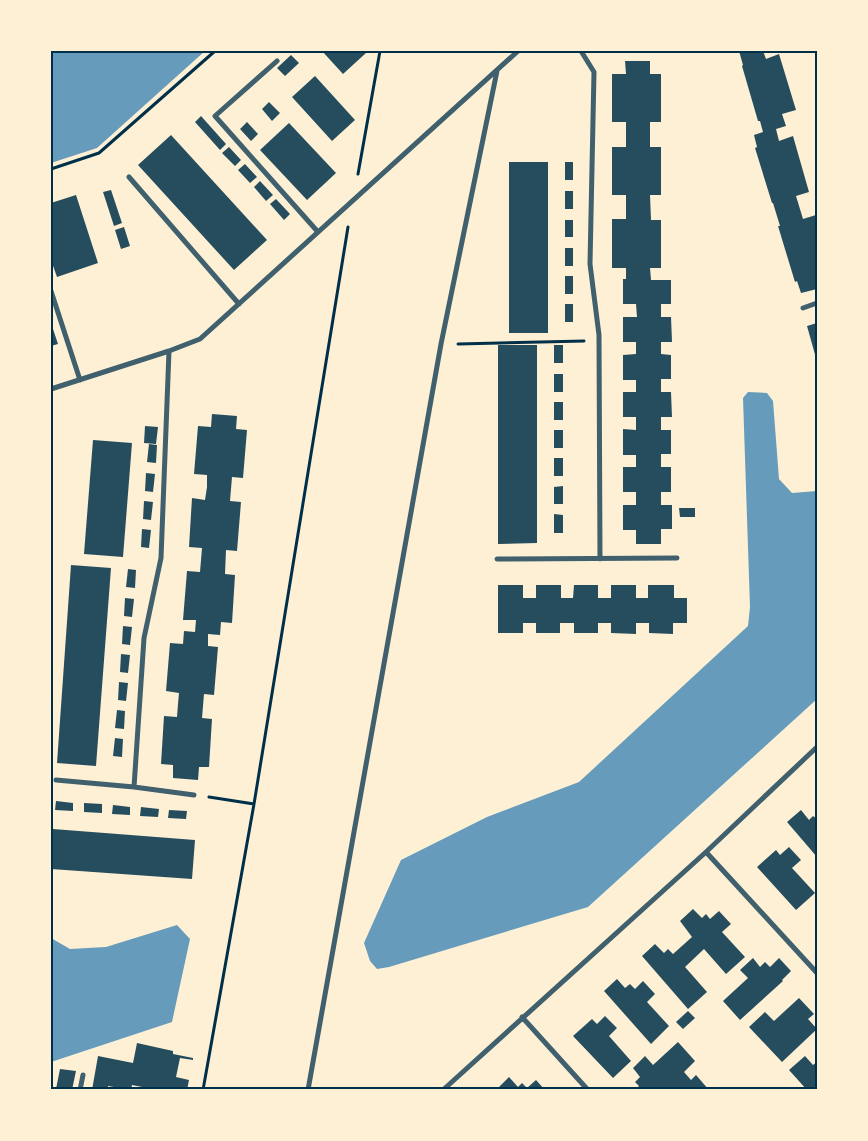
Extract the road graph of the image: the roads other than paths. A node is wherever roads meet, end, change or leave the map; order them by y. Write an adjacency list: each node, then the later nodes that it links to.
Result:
1 (518, 51): 4 (street)
2 (581, 51): 16 (street)
3 (277, 61): 6 (street)
4 (497, 71): 6 (street); 26 (street)
5 (129, 177): 9 (street)
6 (318, 232): 9 (street)
7 (51, 291): 12 (street)
8 (817, 303): 10 (street)
9 (239, 304): 11 (street)
10 (803, 308)
11 (169, 351): 12 (street); 19 (street)
12 (80, 380): 13 (street)
13 (51, 389)
14 (677, 558): 16 (street)
15 (497, 559): 16 (street)
16 (600, 559)
17 (817, 747): 21 (street)
18 (56, 780): 19 (street)
19 (134, 787): 20 (street)
20 (194, 795)
21 (706, 852): 22 (street); 23 (street)
22 (817, 973)
23 (522, 1017): 27 (street); 28 (street)
24 (83, 1075): 25 (street)
25 (80, 1090)
26 (308, 1090)
27 (443, 1090)
28 (588, 1090)

